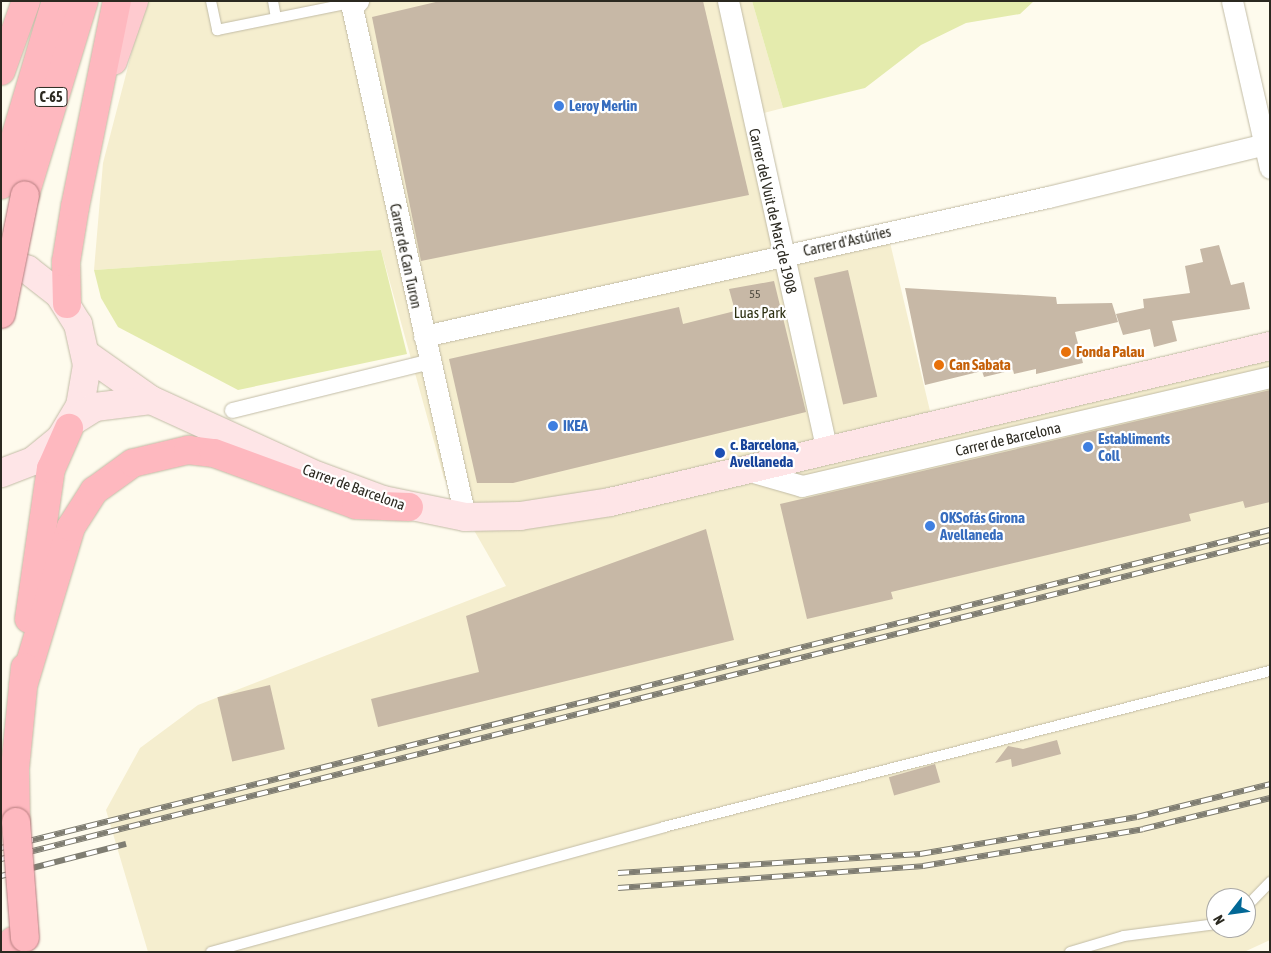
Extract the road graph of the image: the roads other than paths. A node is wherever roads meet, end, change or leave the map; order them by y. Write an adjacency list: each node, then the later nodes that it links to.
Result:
1 (26, 1): 14 (highway)
2 (56, 1): 18 (highway, C-65)
3 (84, 1): 18 (highway, C-65)
4 (117, 1): 15 (highway)
5 (134, 1): 15 (main road)
6 (211, 1): 13 (lane)
7 (273, 1): 13 (lane)
8 (299, 1): 12 (lane)
9 (728, 1): 19 (street, Carrer del Vuit de Març de 1908)
10 (1232, 1): 16 (street)
11 (355, 2): 12 (lane); 23 (street, Carrer de Can Turon)
12 (302, 13): 13 (lane)
13 (276, 18)
14 (1, 71)
15 (97, 93): 21 (highway)
16 (1267, 144): 17 (street); 19 (street, Carrer d'Astúries)
17 (1270, 168)
18 (13, 190): 22 (highway, C-65, bridge)
19 (784, 257): 23 (street, Carrer d'Astúries); 31 (street, Carrer del Vuit de Març de 1908)
20 (1, 261): 21 (main road)
21 (67, 304): 25 (main road)
22 (1, 314)
23 (424, 336): 26 (street, Carrer de Can Turon)
24 (1270, 346): 31 (main road, Carrer de Barcelona)
25 (87, 356): 28 (main road, Carrer de Barcelona); 30 (main road)
26 (430, 361): 29 (street); 35 (street, Carrer de Can Turon)
27 (1270, 377): 32 (street, Carrer de Barcelona)
28 (151, 400): 30 (main road); 34 (main road, Carrer de Barcelona)
29 (232, 410)
30 (71, 425): 33 (main road); 37 (highway)
31 (827, 450): 32 (main road, Carrer de Barcelona)
32 (746, 470): 35 (main road, Carrer de Barcelona)
33 (1, 473)
34 (409, 507): 35 (main road, Carrer de Barcelona); 37 (highway)
35 (465, 517)
36 (1270, 671): 43 (lane)
37 (23, 686): 42 (highway, bridge)
38 (1, 849): 42 (highway)
39 (1270, 882): 40 (lane)
40 (1256, 897)
41 (1206, 925): 44 (lane)
42 (20, 946)
43 (212, 952)
44 (1070, 952)

